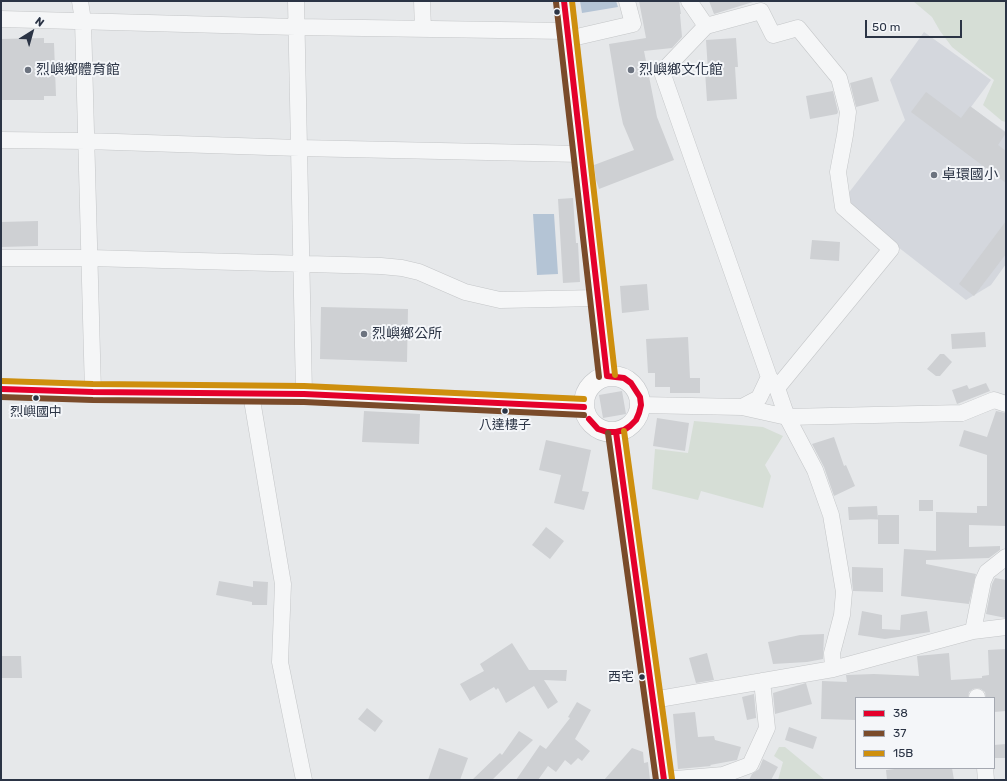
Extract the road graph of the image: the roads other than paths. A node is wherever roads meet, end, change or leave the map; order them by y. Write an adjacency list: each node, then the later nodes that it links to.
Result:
1 (80, 1): 8 (street)
2 (296, 1): 9 (street)
3 (422, 1): 11 (street)
4 (564, 1): 12 (main road)
5 (627, 1): 12 (street)
6 (689, 1): 10 (street)
7 (1, 19): 8 (street)
8 (83, 21): 9 (street); 14 (street)
9 (296, 26): 11 (street); 15 (street)
10 (706, 26): 22 (street); 22 (street)
11 (423, 28): 12 (street)
12 (568, 35): 16 (main road)
13 (1, 140): 14 (street)
14 (86, 141): 15 (street); 18 (street)
15 (299, 148): 16 (street); 19 (street)
16 (582, 154): 20 (main road)
17 (1, 258): 18 (street)
18 (90, 258): 19 (street); 24 (street)
19 (301, 263): 20 (street); 26 (street)
20 (598, 298): 21 (main road)
21 (607, 376): 28 (main road); 29 (main road)
22 (773, 383): 30 (street); 31 (street)
23 (1, 389): 24 (main road)
24 (93, 392): 25 (main road)
25 (251, 394): 26 (main road); 40 (street)
26 (304, 394): 29 (main road)
27 (1006, 404): 31 (street)
28 (640, 405): 30 (street); 32 (main road)
29 (584, 407): 32 (main road)
30 (742, 407): 31 (street)
31 (787, 417): 36 (street)
32 (616, 432): 38 (main road)
33 (1006, 557): 35 (street)
34 (1006, 627): 35 (street)
35 (973, 631): 36 (street)
36 (833, 669): 37 (street)
37 (762, 681): 38 (street); 41 (street)
38 (653, 700): 41 (main road)
39 (985, 769): 42 (street)
40 (304, 780)
41 (664, 780)
42 (986, 780)

